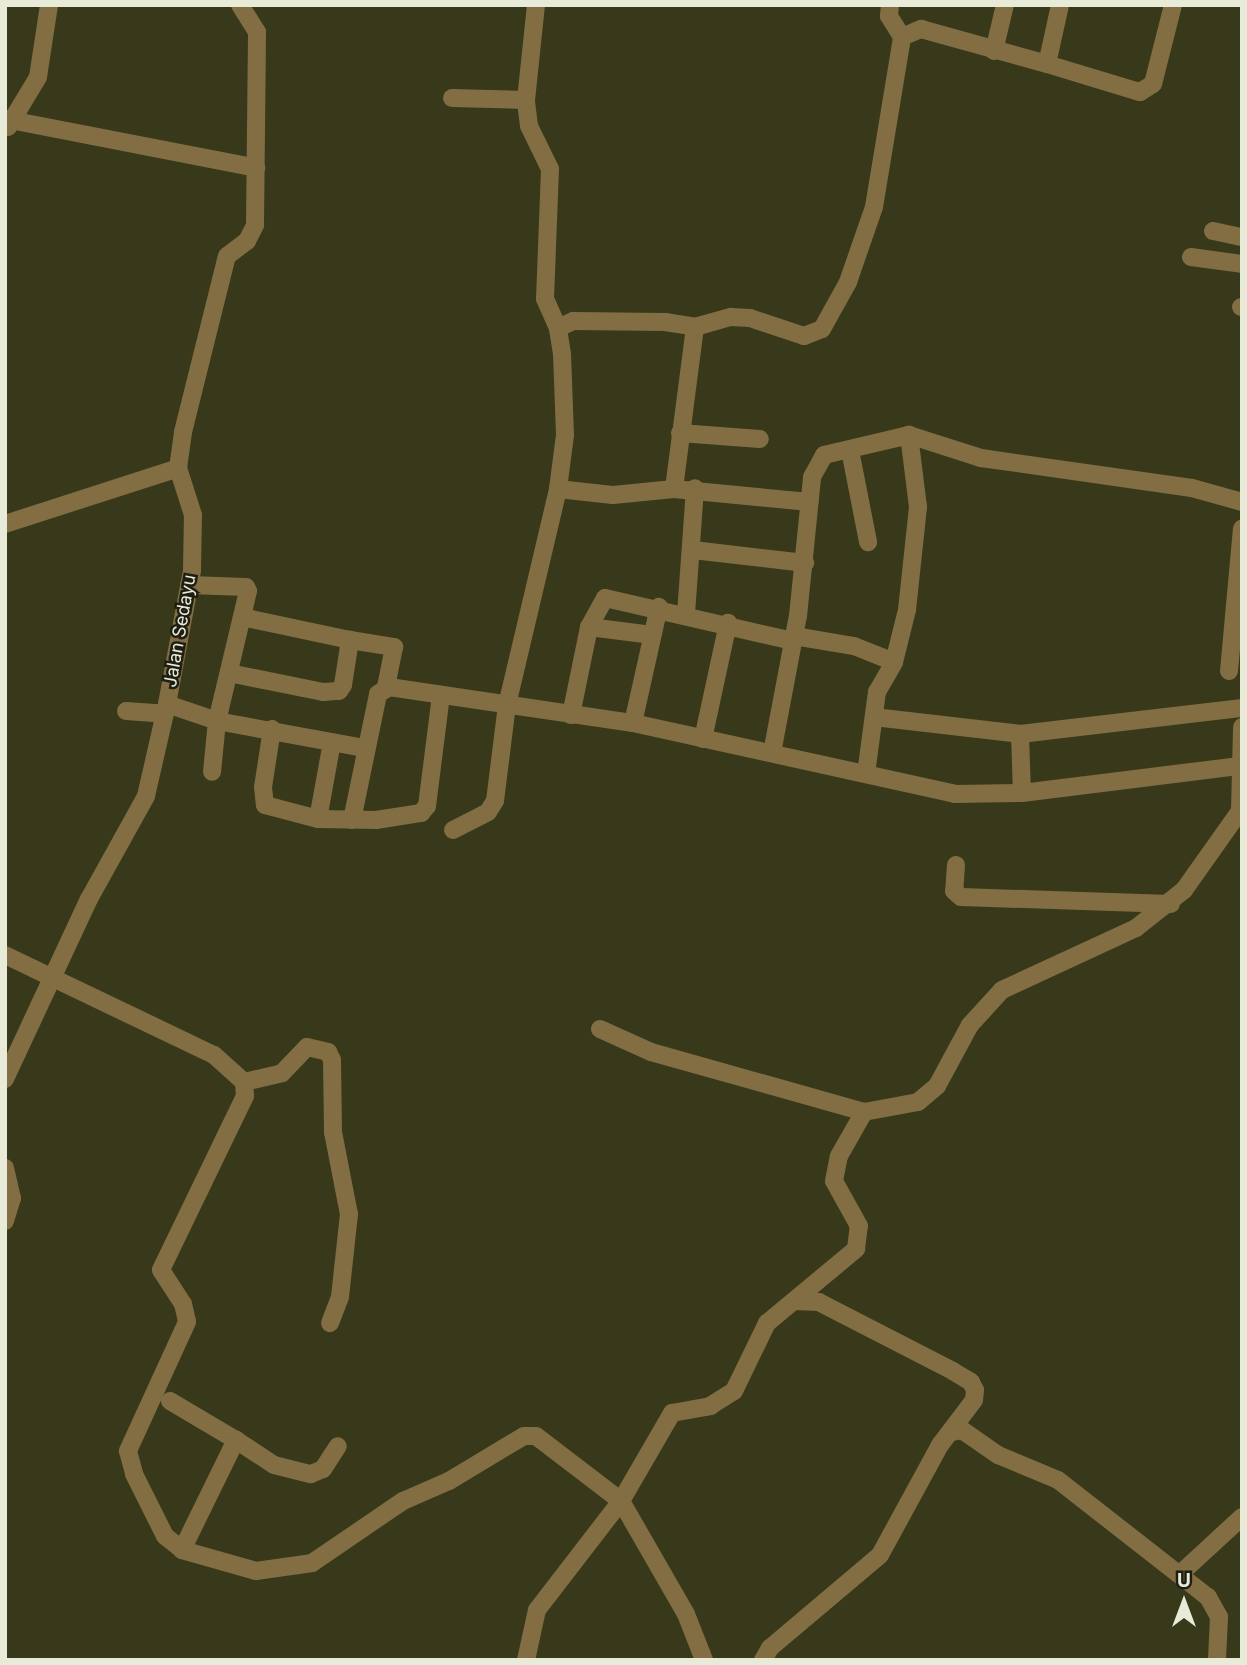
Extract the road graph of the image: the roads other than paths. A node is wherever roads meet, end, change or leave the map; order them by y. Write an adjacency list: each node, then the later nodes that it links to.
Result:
1 (48, 5): 13 (street)
2 (240, 5): 14 (street, Jalan Sedayu)
3 (536, 5): 12 (street)
4 (890, 5): 8 (street)
5 (1005, 5): 9 (street)
6 (1060, 5): 10 (street)
7 (1173, 5): 10 (street)
8 (902, 37): 9 (street); 19 (street)
9 (994, 51): 10 (street)
10 (1047, 64)
11 (452, 98): 12 (street)
12 (526, 100): 20 (street)
13 (9, 122): 14 (street)
14 (256, 169): 25 (street, Jalan Sedayu)
15 (1213, 231): 16 (street)
16 (1242, 237)
17 (1191, 257): 18 (street)
18 (1242, 264)
19 (695, 327): 20 (street); 21 (street)
20 (558, 328): 27 (street)
21 (680, 433): 23 (street); 28 (street)
22 (909, 435): 24 (street); 30 (street); 45 (street)
23 (760, 439)
24 (850, 450): 29 (street); 33 (street)
25 (178, 468): 31 (street); 36 (street, Jalan Sedayu)
26 (695, 488): 28 (street); 29 (street); 34 (street)
27 (558, 489): 28 (street); 50 (street)
28 (674, 489)
29 (809, 502): 35 (street)
30 (1242, 502)
31 (5, 524)
32 (1242, 529): 46 (street)
33 (868, 542)
34 (693, 550): 35 (street); 38 (street)
35 (805, 562): 43 (street)
36 (189, 585): 39 (street); 52 (street, Jalan Sedayu)
37 (659, 607): 38 (street); 41 (street); 42 (street)
38 (686, 614): 40 (street)
39 (242, 617): 44 (street); 47 (street)
40 (728, 623): 43 (street); 61 (street)
41 (589, 627): 42 (street); 54 (street)
42 (652, 635): 57 (street)
43 (794, 638): 45 (street); 64 (street)
44 (350, 640): 47 (street); 48 (street)
45 (894, 662): 55 (street)
46 (1229, 671)
47 (229, 673): 56 (street)
48 (386, 687): 49 (street); 63 (street)
49 (442, 695): 50 (street); 71 (street)
50 (507, 705): 54 (street); 72 (street)
51 (1242, 708): 60 (street)
52 (166, 709): 53 (street); 56 (street); 76 (street, Jalan Sedayu)
53 (126, 711)
54 (571, 715): 57 (street)
55 (874, 717): 60 (street); 67 (street)
56 (217, 721): 59 (street); 66 (street)
57 (633, 723): 61 (street)
58 (1242, 727): 65 (street)
59 (272, 729): 62 (street); 70 (street)
60 (1020, 734): 68 (street)
61 (703, 739): 64 (street)
62 (332, 742): 63 (street); 70 (street)
63 (365, 748): 71 (street)
64 (772, 753): 67 (street)
65 (1241, 757): 68 (street); 69 (street)
66 (212, 772)
67 (866, 774): 68 (street)
68 (1022, 793)
69 (1241, 811): 74 (street)
70 (318, 819): 71 (street)
71 (352, 820)
72 (453, 830)
73 (956, 865): 74 (street)
74 (1171, 904): 80 (street)
75 (5, 955): 76 (street)
76 (53, 977): 78 (street, Jalan Sedayu); 79 (street)
77 (600, 1029): 80 (street)
78 (5, 1079)
79 (244, 1082): 84 (street); 91 (street)
80 (864, 1112): 83 (street)
81 (5, 1167): 82 (street)
82 (5, 1221)
83 (794, 1301): 86 (street); 89 (street)
84 (330, 1323)
85 (170, 1401): 87 (street)
86 (952, 1432): 92 (street); 93 (street)
87 (236, 1440): 88 (street); 91 (street)
88 (338, 1446)
89 (621, 1501): 91 (street); 94 (street); 95 (street)
90 (1242, 1517): 92 (street)
91 (182, 1550)
92 (1180, 1574): 96 (street)
93 (769, 1656)
94 (526, 1660)
95 (704, 1660)
96 (1217, 1660)

